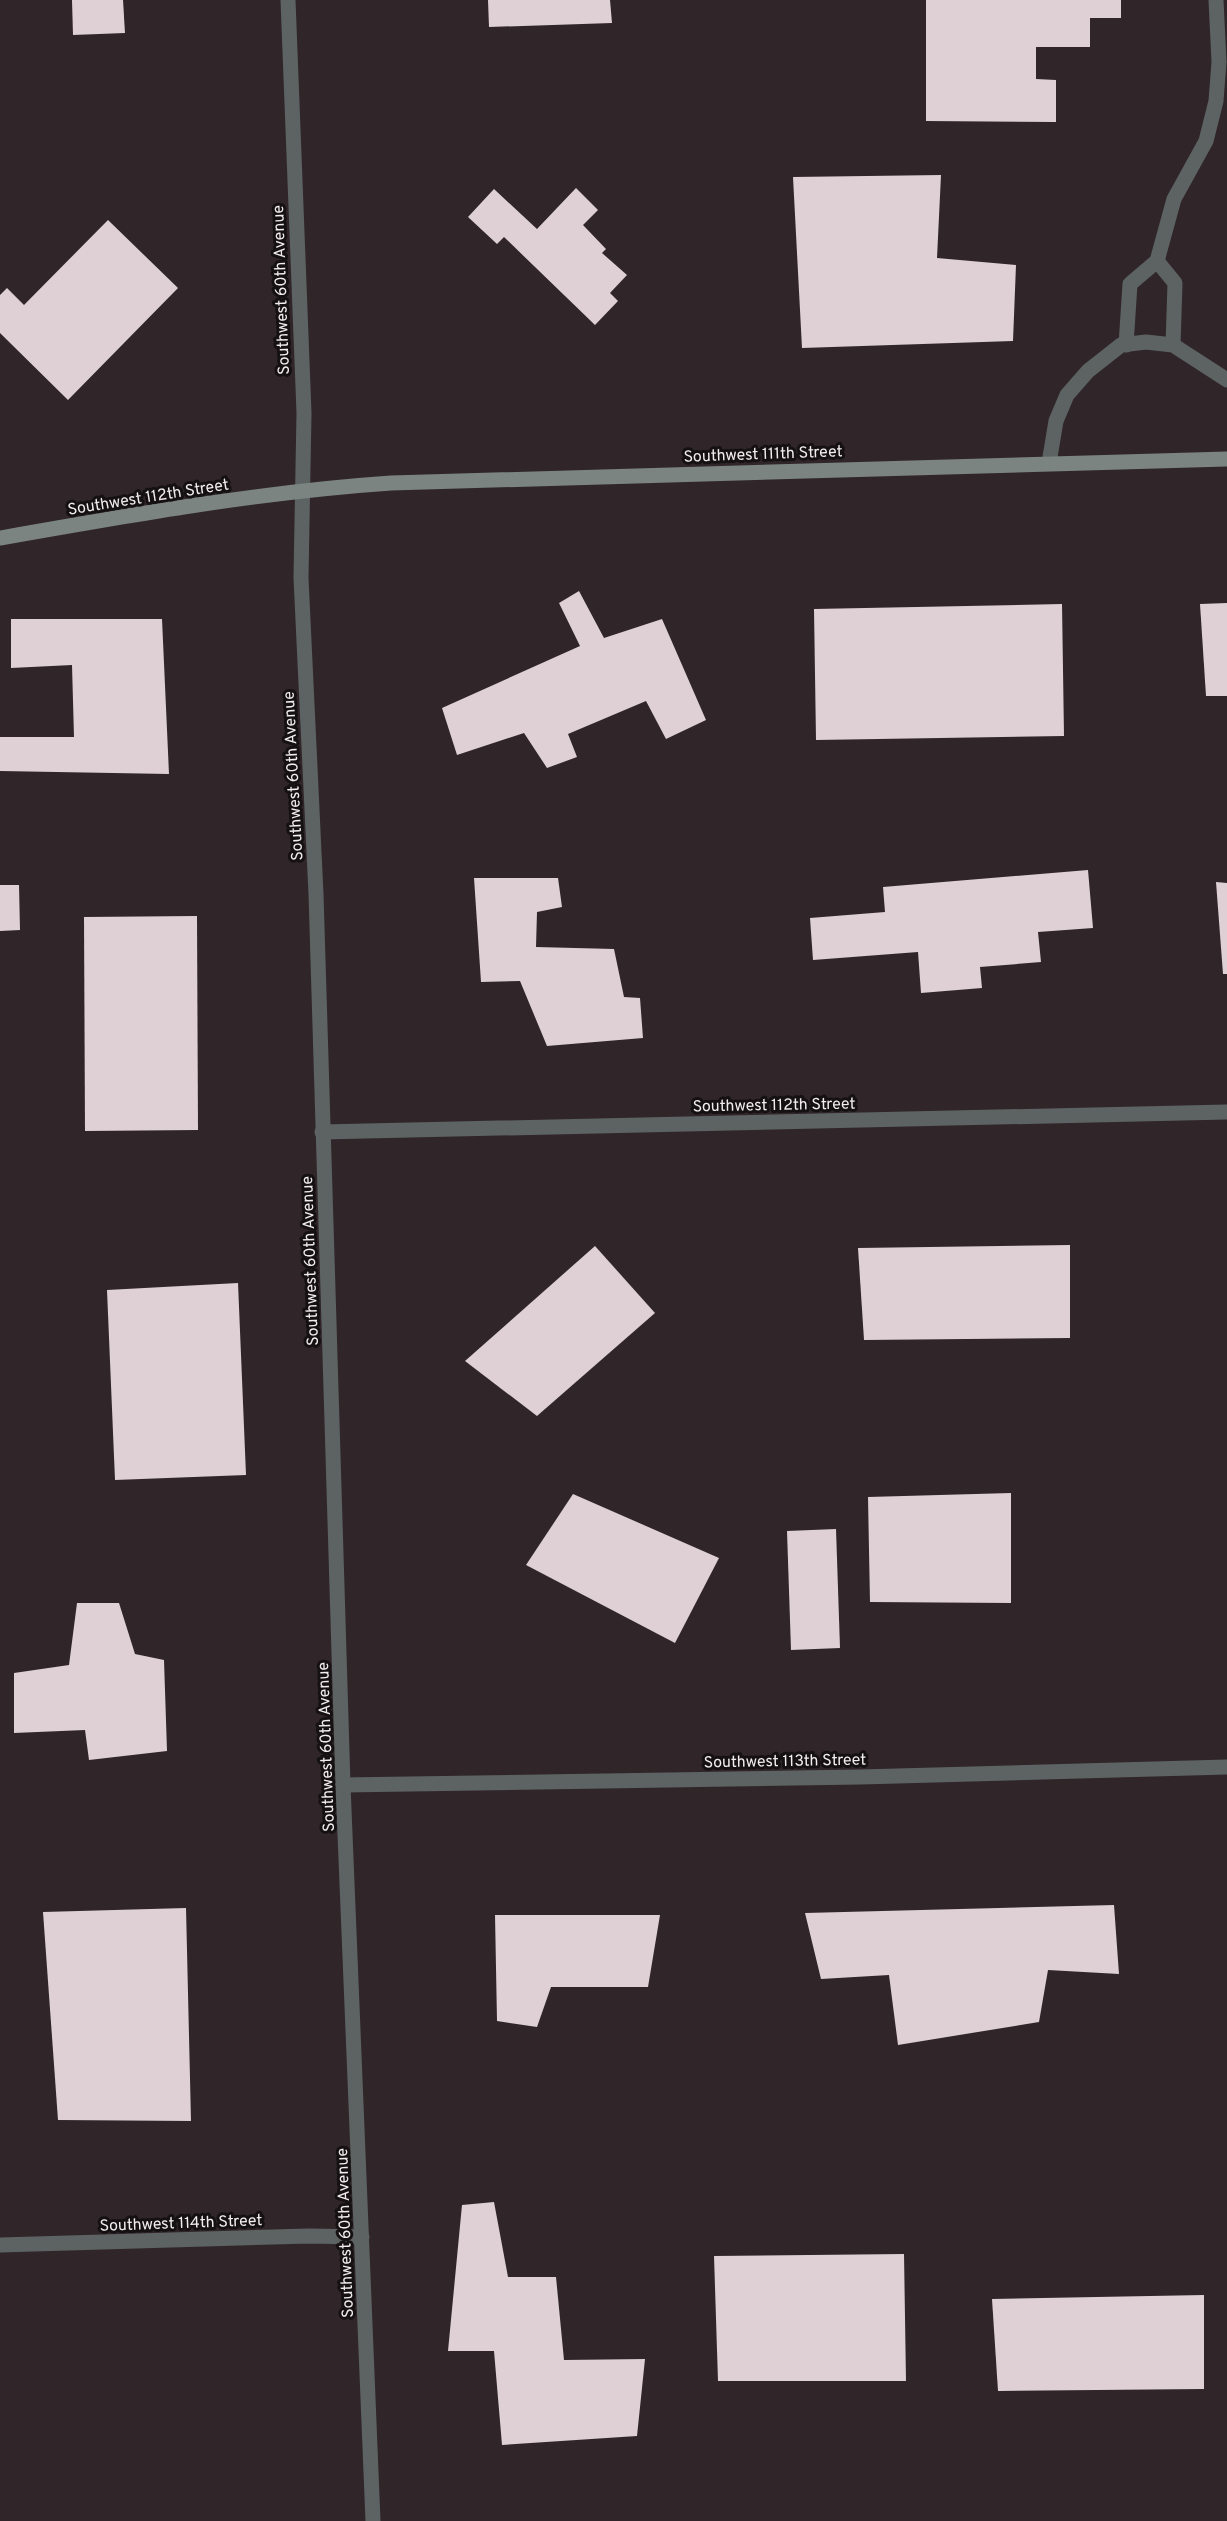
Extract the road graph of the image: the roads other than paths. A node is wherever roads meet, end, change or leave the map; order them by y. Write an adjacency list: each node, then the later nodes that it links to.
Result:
1 (288, 0): 9 (street, Southwest 60th Avenue)
2 (1216, 0): 3 (street)
3 (1157, 261): 4 (street); 5 (street)
4 (1126, 345): 5 (street); 8 (street)
5 (1173, 345): 6 (street)
6 (1227, 381)
7 (1227, 459): 8 (main road, Southwest 111th Street)
8 (1049, 463): 9 (main road, Southwest 111th Street)
9 (301, 491): 10 (main road, Southwest 112th Street); 12 (street, Southwest 60th Avenue)
10 (0, 538)
11 (1227, 1112): 12 (street, Southwest 112th Street)
12 (322, 1132): 14 (street, Southwest 60th Avenue)
13 (1227, 1767): 14 (street, Southwest 113th Street)
14 (343, 1785): 15 (street, Southwest 60th Avenue)
15 (362, 2237): 16 (street, Southwest 114th Street); 17 (street, Southwest 60th Avenue)
16 (0, 2245)
17 (374, 2521)

